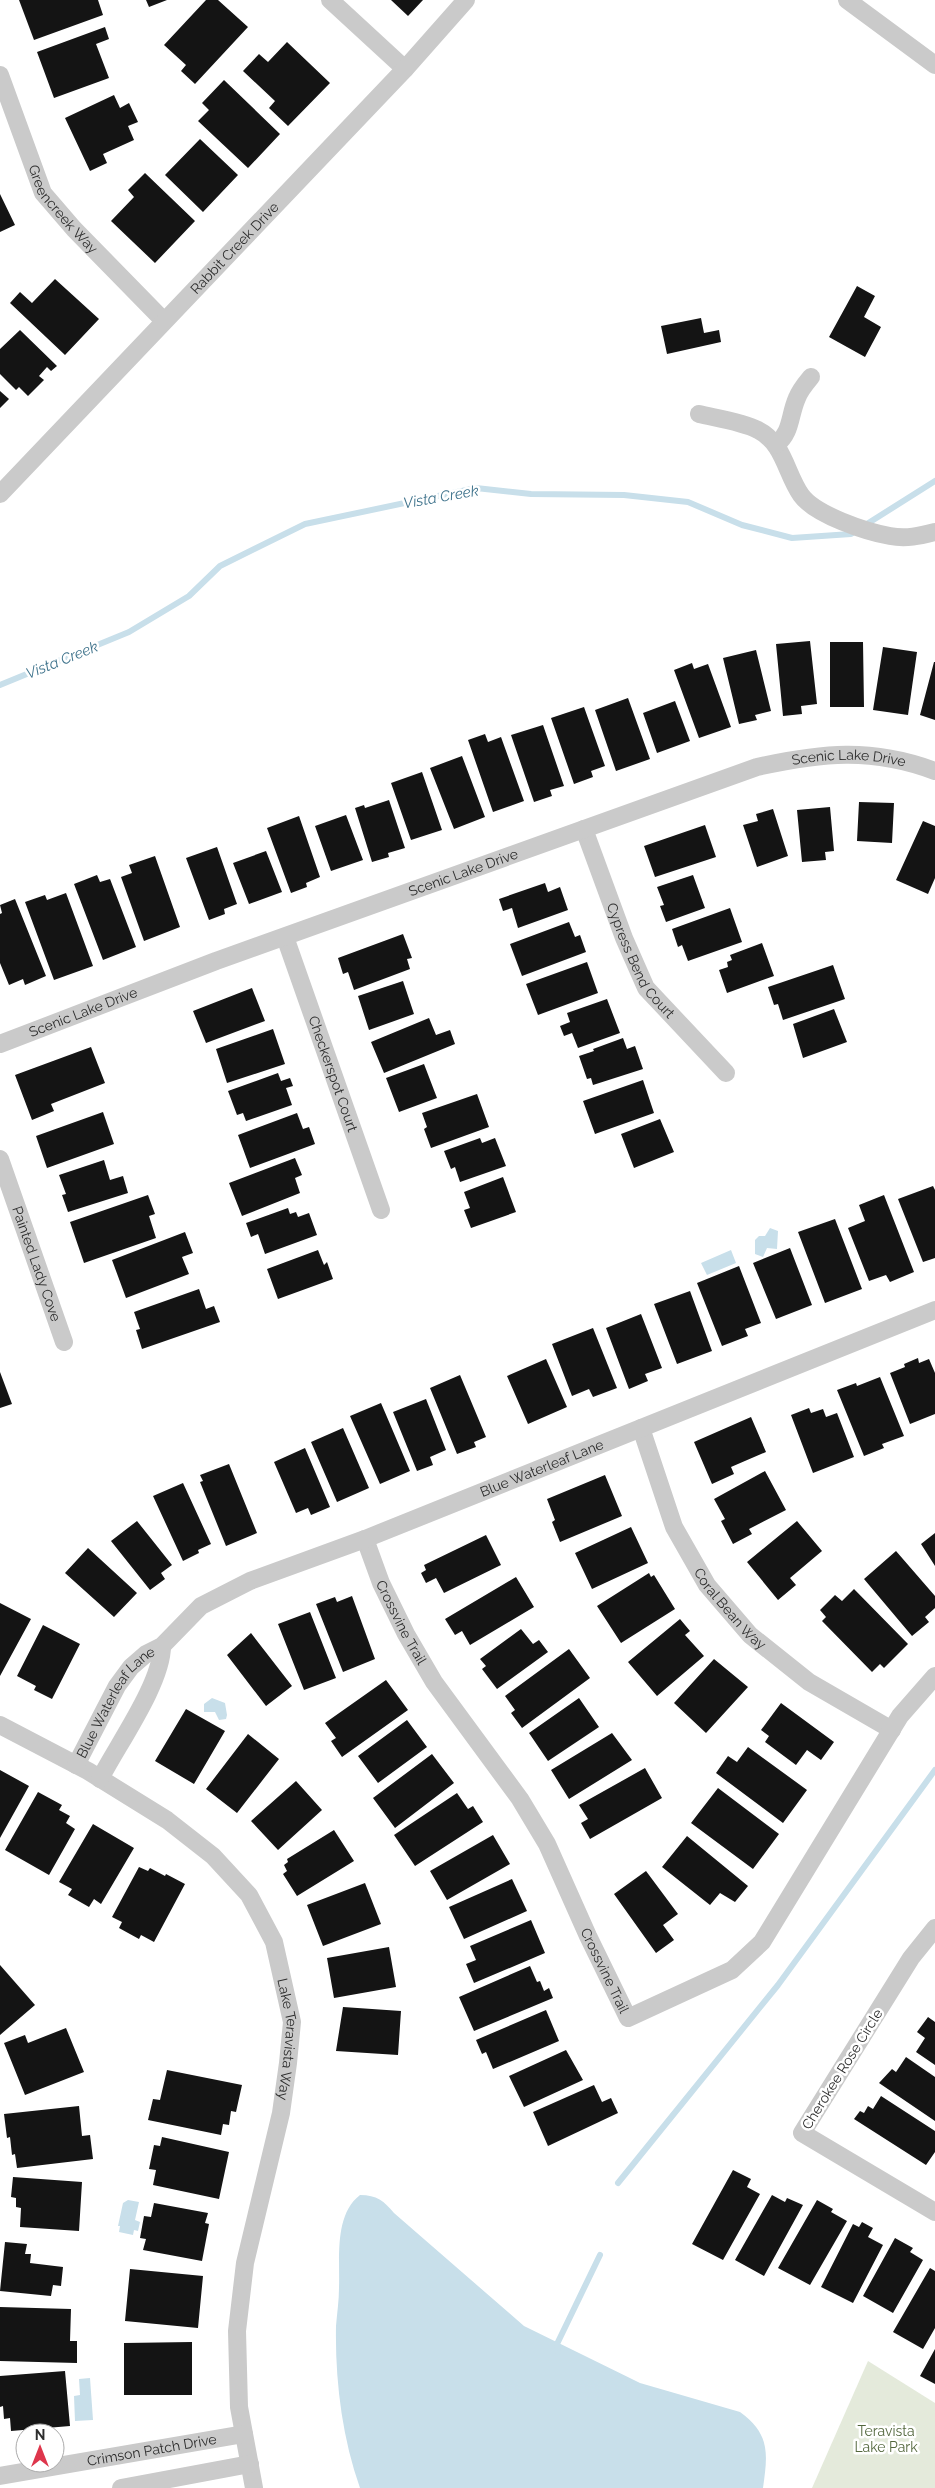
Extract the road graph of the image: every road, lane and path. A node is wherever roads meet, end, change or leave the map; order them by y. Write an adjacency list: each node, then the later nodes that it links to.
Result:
1 (330, 0): 5 (street)
2 (466, 0): 5 (street, Rabbit Creek Drive)
3 (847, 0): 4 (street)
4 (935, 65)
5 (404, 69): 8 (street, Rabbit Creek Drive)
6 (0, 75): 7 (street, Greencreek Way)
7 (7, 120): 8 (street, Greencreek Way)
8 (164, 321): 12 (street, Rabbit Creek Drive)
9 (811, 377): 11 (street)
10 (699, 414): 11 (street)
11 (776, 446): 13 (street)
12 (0, 494)
13 (935, 532)
14 (935, 770): 15 (street, Scenic Lake Drive)
15 (584, 829): 16 (street, Scenic Lake Drive); 18 (street, Cypress Bend Court)
16 (285, 937): 17 (street, Scenic Lake Drive); 20 (street, Checkerspot Court)
17 (0, 1044)
18 (726, 1073)
19 (0, 1159): 22 (street, Painted Lady Cove)
20 (381, 1210)
21 (935, 1310): 23 (street, Blue Waterleaf Lane)
22 (64, 1342)
23 (641, 1428): 24 (street, Blue Waterleaf Lane); 28 (street, Coral Bean Way)
24 (365, 1539): 25 (street, Blue Waterleaf Lane); 28 (street, Crossvine Trail)
25 (162, 1646): 29 (street, Blue Waterleaf Lane); 30 (street, Blue Waterleaf Lane)
26 (935, 1676): 28 (street, Crossvine Trail)
27 (0, 1724): 29 (street, Lake Teravista Way)
28 (892, 1730)
29 (76, 1765): 30 (street, Lake Teravista Way)
30 (100, 1779): 33 (street, Lake Teravista Way)
31 (935, 1928): 32 (street, Cherokee Rose Circle)
32 (935, 2212)
33 (244, 2434): 34 (street, Lake Teravista Way); 35 (street, Crimson Patch Drive)
34 (250, 2464): 36 (street); 37 (street, Lake Teravista Way)
35 (0, 2476)
36 (121, 2488)
37 (254, 2488)

